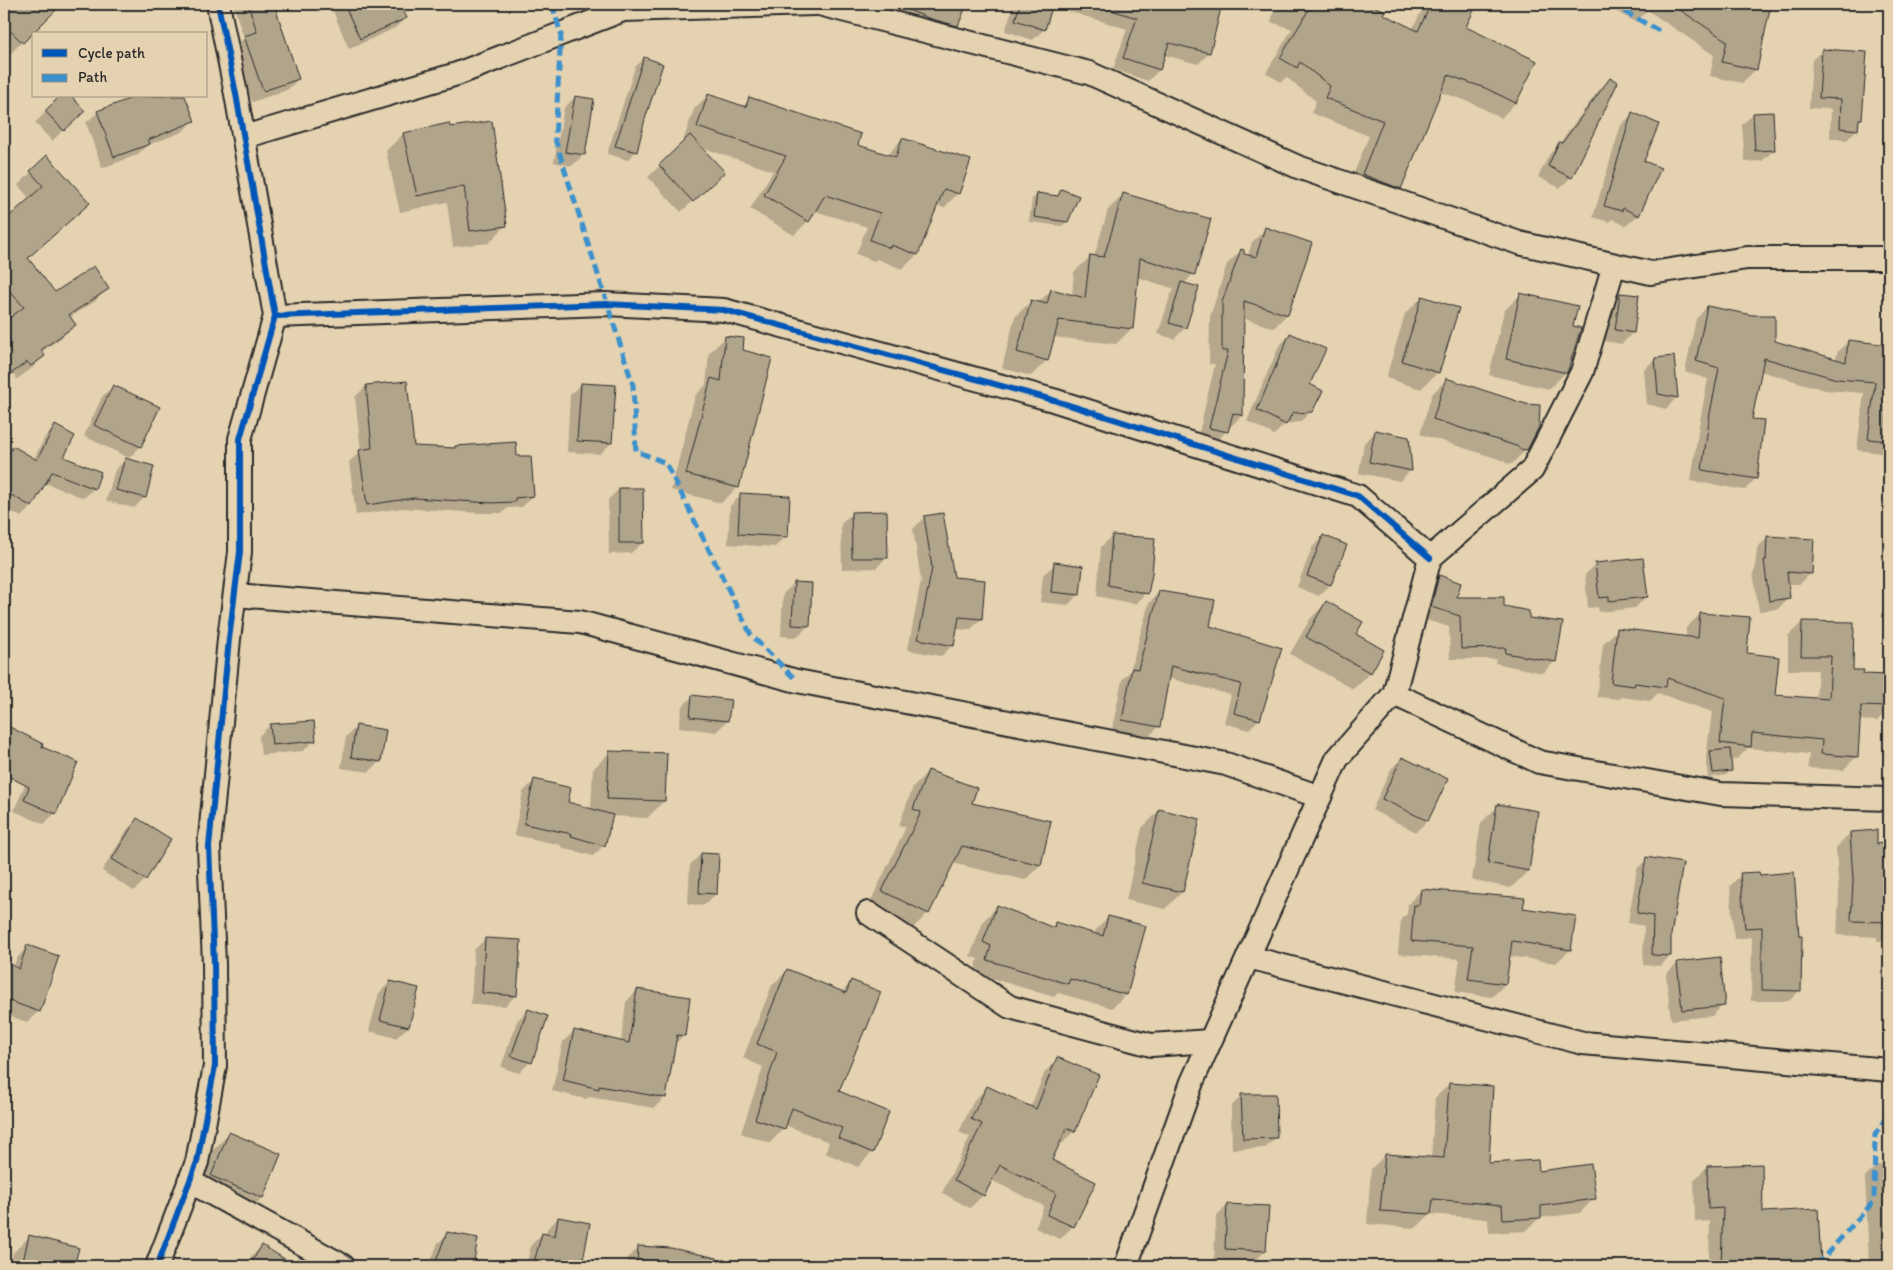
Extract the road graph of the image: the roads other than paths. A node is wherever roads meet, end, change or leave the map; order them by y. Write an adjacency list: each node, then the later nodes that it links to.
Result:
1 (218, 4): 4 (street)
2 (814, 4): 4 (street)
3 (820, 4): 6 (street)
4 (244, 138): 7 (street)
5 (1889, 258): 6 (street)
6 (1614, 265): 8 (street)
7 (275, 316): 8 (street); 9 (street)
8 (1430, 558): 10 (street)
9 (235, 596): 11 (street); 17 (street)
10 (1394, 694): 11 (street); 12 (street)
11 (1320, 797): 14 (street)
12 (1889, 799)
13 (868, 913): 15 (street)
14 (1248, 958): 15 (street); 16 (street)
15 (1210, 1042): 20 (street)
16 (1889, 1070)
17 (189, 1181): 18 (street); 19 (street)
18 (157, 1266)
19 (343, 1266)
20 (1126, 1266)

